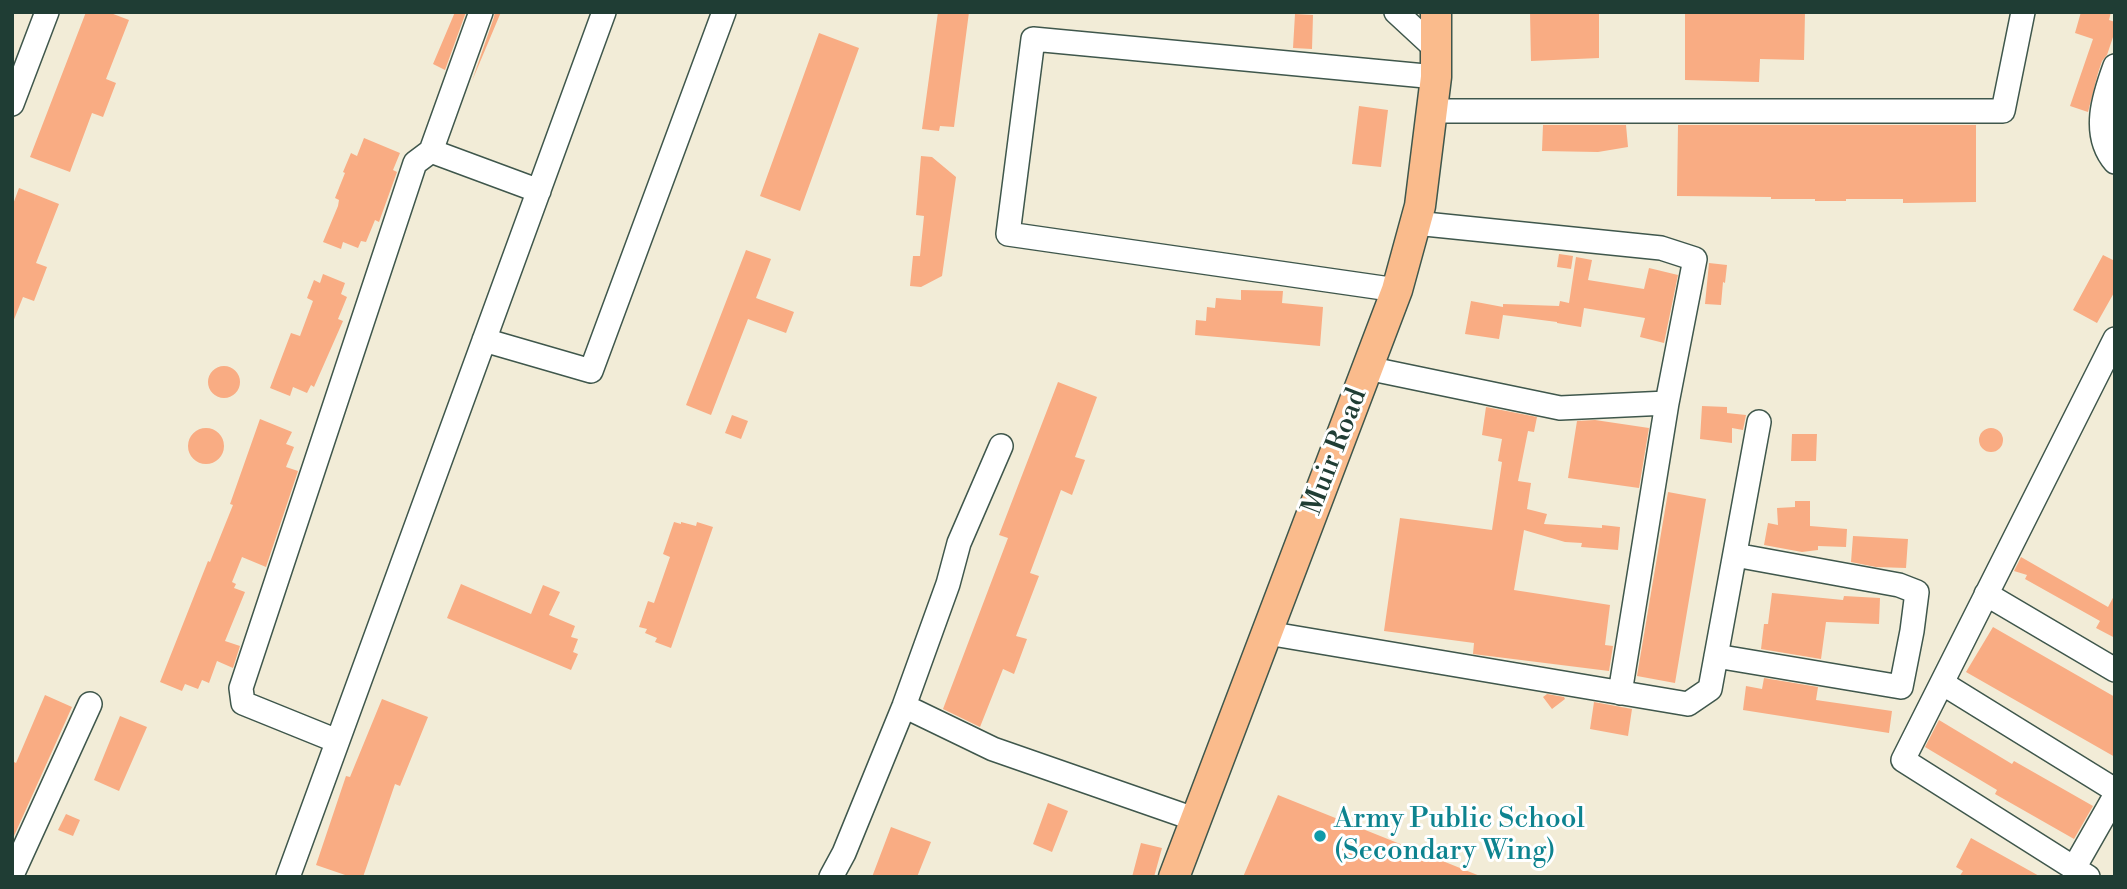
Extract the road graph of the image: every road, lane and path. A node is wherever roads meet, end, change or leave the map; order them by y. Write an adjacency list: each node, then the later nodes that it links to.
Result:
1 (47, 12): 10 (street)
2 (481, 12): 13 (street)
3 (604, 12): 15 (street)
4 (724, 12): 18 (street)
5 (1396, 12): 8 (street)
6 (1436, 12): 8 (main road, Muir Road)
7 (2024, 12): 12 (street)
8 (1436, 63): 12 (main road, Muir Road); 17 (street)
9 (2115, 66): 14 (street)
10 (18, 75): 11 (street)
11 (12, 104)
12 (1432, 110): 16 (main road, Muir Road)
13 (431, 151): 15 (street); 33 (street)
14 (2115, 162)
15 (539, 191): 18 (street)
16 (1415, 223): 17 (main road, Muir Road); 21 (street)
17 (1397, 290): 20 (main road, Muir Road)
18 (484, 340): 33 (street)
19 (2112, 352): 25 (street)
20 (1367, 368): 21 (street); 26 (main road, Muir Road)
21 (1667, 403): 30 (street)
22 (1759, 422): 24 (street)
23 (1000, 446): 32 (street)
24 (1735, 555): 27 (street); 27 (street)
25 (1986, 594): 28 (street); 29 (street)
26 (1267, 633): 30 (street); 36 (main road, Muir Road)
27 (1716, 656): 30 (street)
28 (2115, 670)
29 (1942, 683): 34 (street); 37 (street)
30 (1620, 693)
31 (90, 704): 38 (street)
32 (904, 706): 36 (street); 40 (street)
33 (337, 741): 39 (street)
34 (2115, 790)
35 (2115, 796): 37 (street)
36 (1196, 820): 41 (main road, Muir Road)
37 (2081, 872)
38 (12, 875)
39 (288, 877)
40 (831, 877)
41 (1174, 877)

